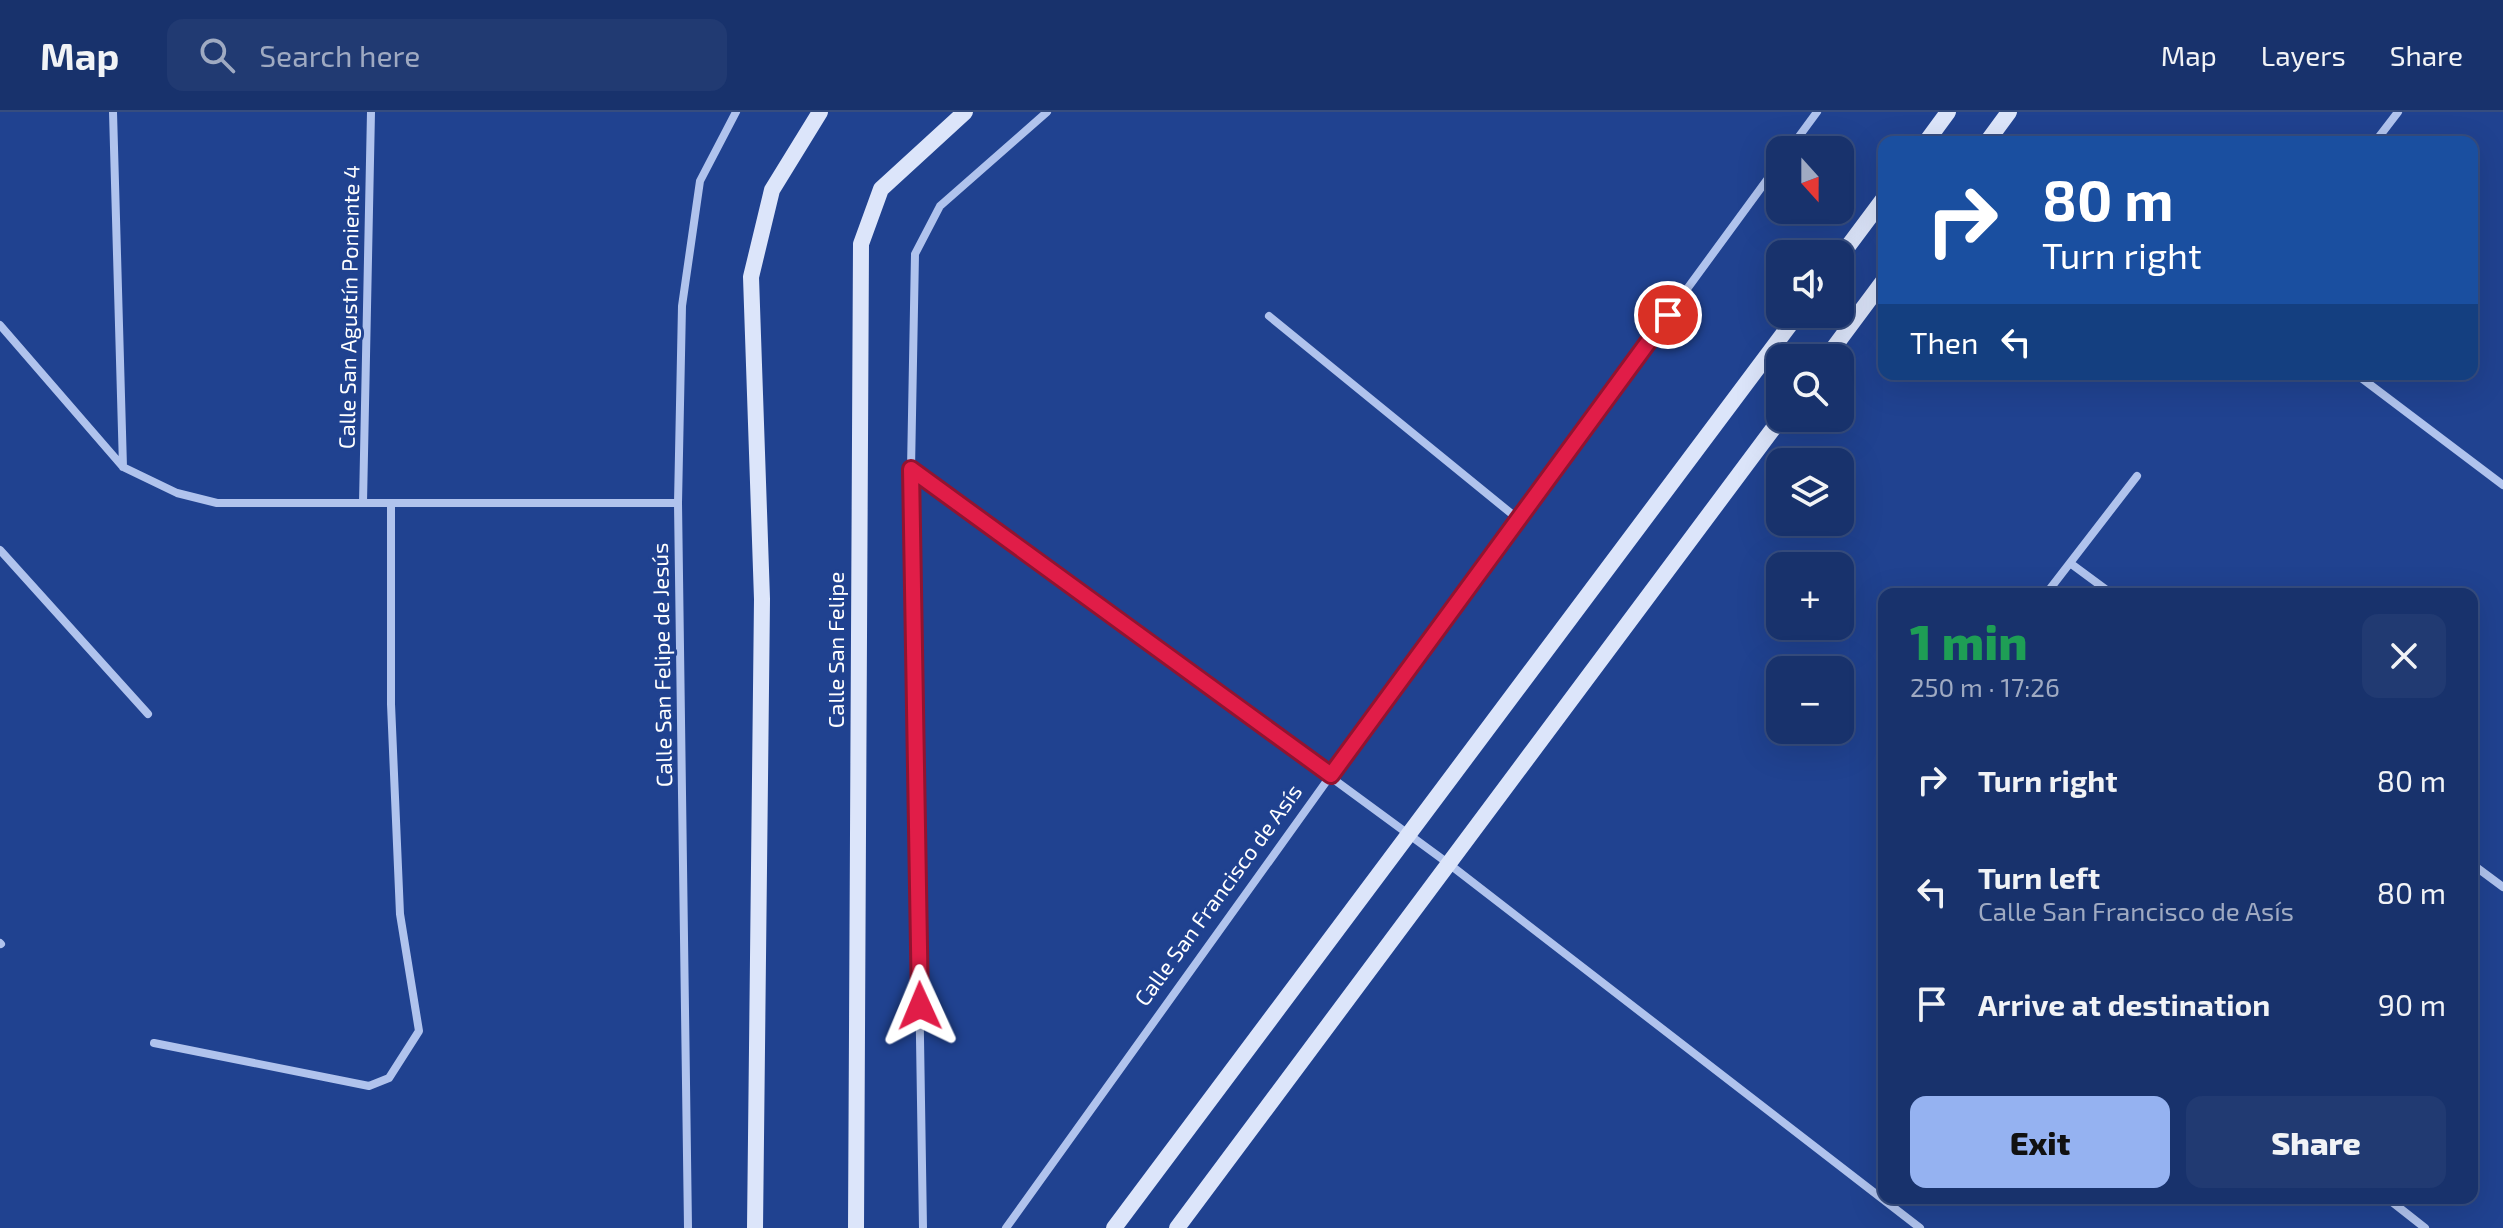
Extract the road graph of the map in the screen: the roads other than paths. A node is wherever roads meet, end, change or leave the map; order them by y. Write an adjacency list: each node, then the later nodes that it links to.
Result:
1 (113, 112): 25 (street)
2 (371, 112): 29 (street, Calle San Agustín Poniente 4)
3 (736, 112): 30 (street, Calle San Felipe de Jesús)
4 (820, 112): 48 (main road)
5 (965, 112): 49 (main road, Calle San Felipe)
6 (1047, 112): 26 (street)
7 (1817, 112): 11 (street)
8 (1948, 112): 12 (main road)
9 (2009, 112): 13 (main road)
10 (2398, 112): 14 (street)
11 (1799, 136)
12 (1930, 136)
13 (1991, 136)
14 (2380, 136)
15 (1766, 181): 32 (street, Calle San Francisco de Asís)
16 (1878, 206): 17 (main road)
17 (1853, 240)
18 (1878, 288): 22 (main road)
19 (1269, 316): 32 (street)
20 (0, 325): 25 (street)
21 (1788, 328): 39 (main road)
22 (1836, 344)
23 (2364, 380): 28 (street)
24 (1771, 432): 40 (main road)
25 (123, 467): 29 (street)
26 (911, 469): 38 (street); 50 (street)
27 (2137, 476): 34 (street)
28 (2503, 485)
29 (363, 503): 31 (street)
30 (678, 503): 31 (street); 47 (street, Calle San Felipe de Jesús)
31 (391, 504): 43 (street)
32 (1518, 519): 38 (street, Calle San Francisco de Asís)
33 (0, 550): 37 (street)
34 (2070, 563): 35 (street); 36 (street)
35 (2051, 588)
36 (2104, 588)
37 (148, 714)
38 (1331, 775): 39 (street); 51 (street, Calle San Francisco de Asís)
39 (1410, 834): 40 (street); 52 (main road)
40 (1449, 864): 44 (street); 53 (main road)
41 (2478, 868): 42 (street)
42 (2503, 887)
43 (154, 1043)
44 (1878, 1196)
45 (1889, 1204): 54 (street)
46 (2395, 1204): 55 (street)
47 (688, 1228)
48 (755, 1228)
49 (856, 1228)
50 (923, 1228)
51 (1006, 1228)
52 (1114, 1228)
53 (1177, 1228)
54 (1920, 1228)
55 (2425, 1228)

